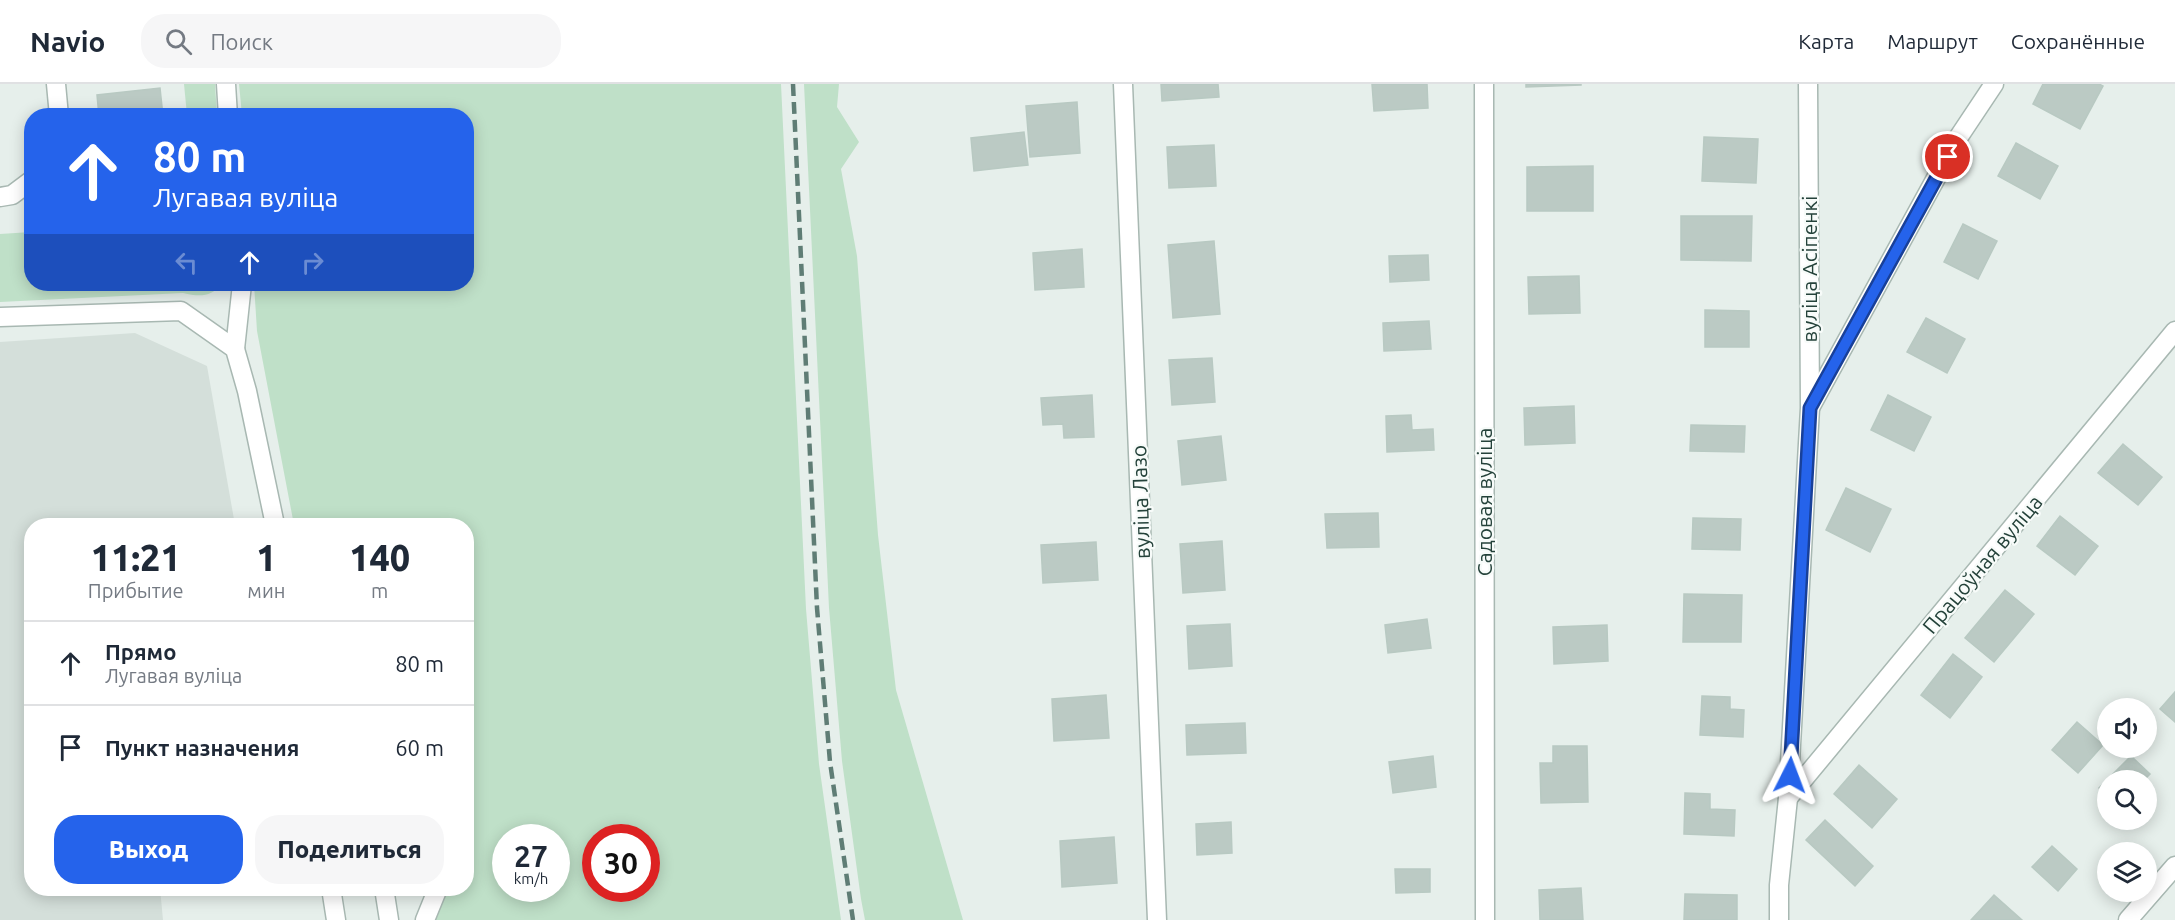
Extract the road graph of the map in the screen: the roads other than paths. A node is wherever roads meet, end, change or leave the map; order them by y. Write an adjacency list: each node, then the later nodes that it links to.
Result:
1 (57, 84): 7 (street)
2 (226, 84): 8 (street)
3 (1123, 84): 25 (street, вуліца Лазо)
4 (1484, 84): 26 (street, Садовая вуліца)
5 (1808, 84): 15 (street, вуліца Асіпенкі)
6 (1994, 84): 15 (street)
7 (58, 108)
8 (228, 108)
9 (24, 186): 10 (street)
10 (0, 197)
11 (241, 291): 14 (street)
12 (0, 317): 14 (street)
13 (2175, 331): 17 (street, Працоўная вуліца)
14 (235, 350): 16 (street)
15 (1810, 408): 17 (street, вуліца Асіпенкі)
16 (274, 518)
17 (1788, 798): 27 (street, вуліца Асіпенкі)
18 (2175, 866): 28 (street)
19 (332, 896): 22 (street)
20 (385, 896): 23 (street)
21 (435, 896): 24 (street)
22 (336, 920)
23 (389, 920)
24 (425, 920)
25 (1157, 920)
26 (1485, 920)
27 (1779, 920)
28 (2128, 920)

